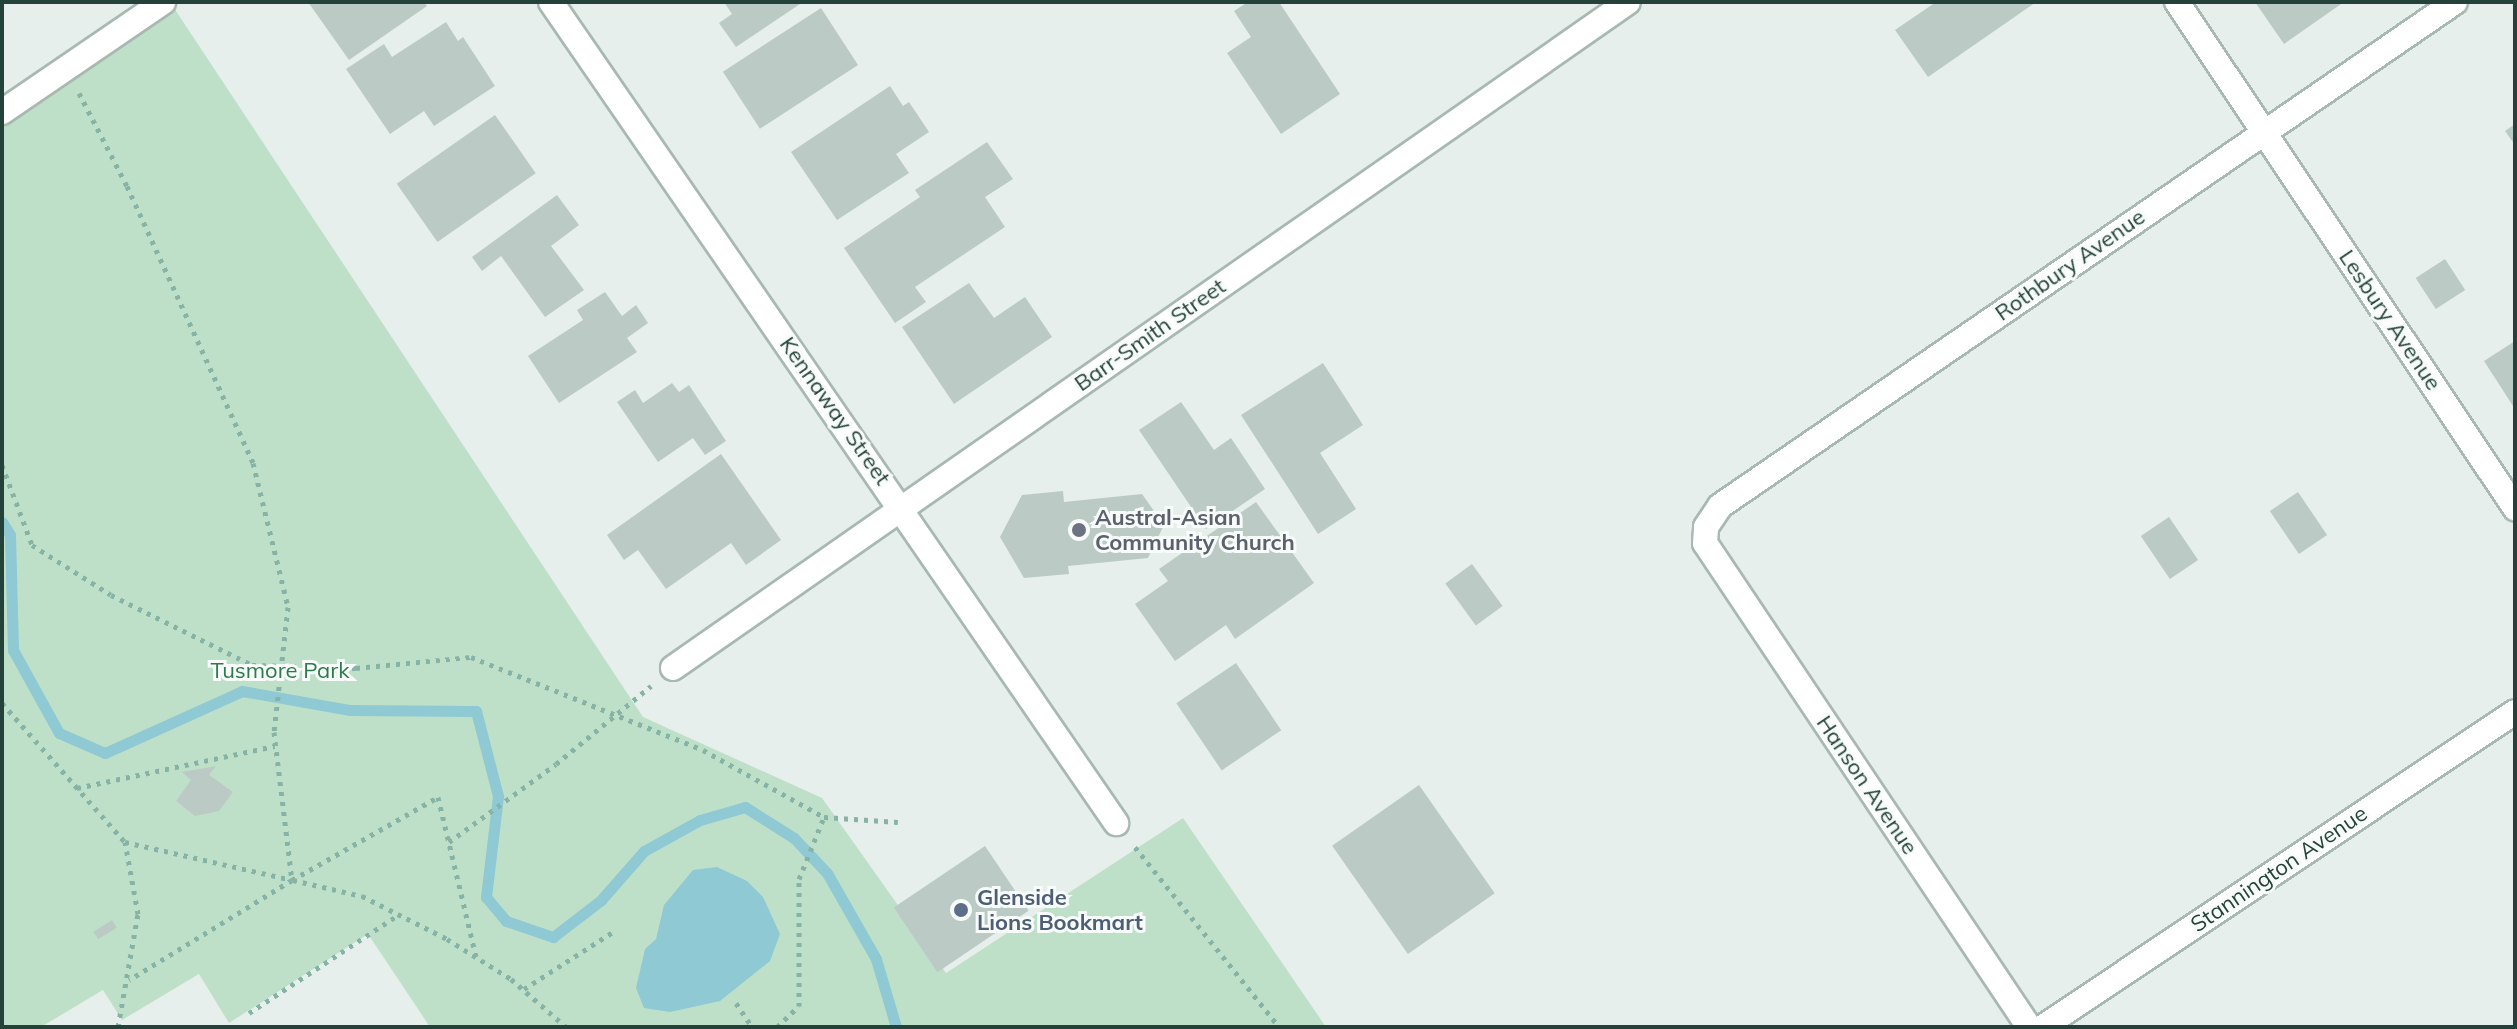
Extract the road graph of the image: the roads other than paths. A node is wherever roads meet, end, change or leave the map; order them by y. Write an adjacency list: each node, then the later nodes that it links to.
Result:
1 (163, 2): 6 (street)
2 (551, 2): 8 (street, Kennaway Street)
3 (1628, 2): 8 (street, Barr-Smith Street)
4 (2177, 2): 7 (street, Lesbury Avenue)
5 (2455, 2): 7 (street, Rothbury Avenue)
6 (2, 112)
7 (2264, 131): 9 (street, Lesbury Avenue); 10 (street, Rothbury Avenue)
8 (902, 508): 11 (street, Barr-Smith Street); 13 (street, Kennaway Street)
9 (2515, 508)
10 (1705, 543): 14 (street, Hanson Avenue)
11 (673, 668)
12 (2515, 712): 15 (street, Stannington Avenue)
13 (1116, 823)
14 (2029, 1027)
15 (2043, 1027)

